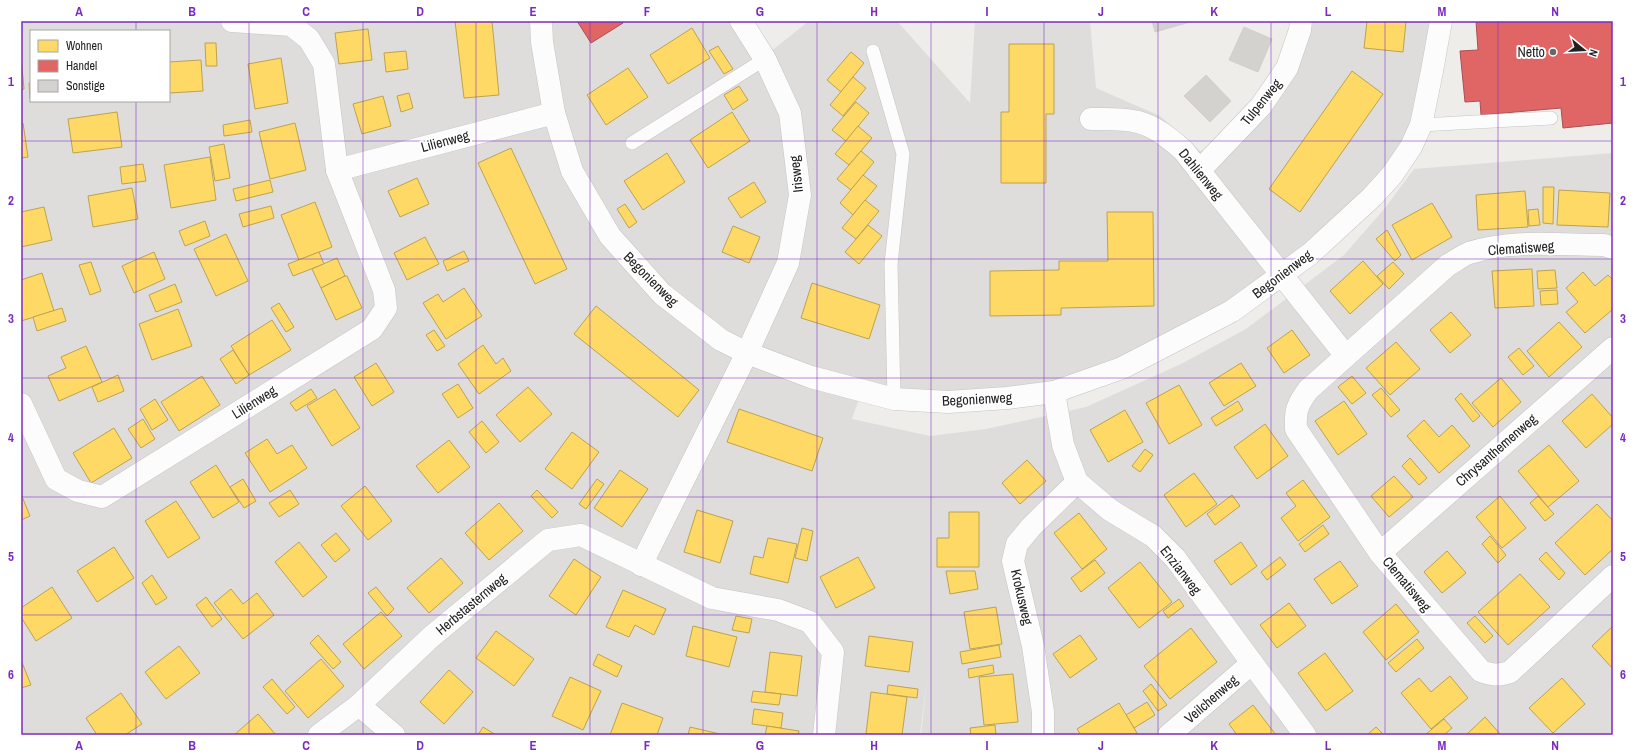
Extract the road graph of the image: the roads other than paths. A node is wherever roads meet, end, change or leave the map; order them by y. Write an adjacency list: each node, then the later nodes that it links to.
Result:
1 (232, 21): 13 (street, Lilienweg)
2 (540, 21): 8 (street, Begonienweg)
3 (741, 21): 7 (street, Irisweg)
4 (1301, 21): 14 (street, Tulpenweg)
5 (1441, 21): 11 (street, Begonienweg)
6 (874, 51): 21 (lane)
7 (765, 59): 12 (lane); 18 (street, Irisweg)
8 (554, 113): 13 (street, Lilienweg); 18 (street, Begonienweg)
9 (1551, 118): 11 (lane)
10 (1091, 119): 14 (street, Dahlienweg)
11 (1421, 125): 16 (street, Begonienweg)
12 (632, 142)
13 (337, 170): 22 (street, Lilienweg)
14 (1199, 171): 16 (street, Dahlienweg)
15 (1613, 248): 19 (street, Clematisweg)
16 (1283, 274): 19 (street); 20 (street, Begonienweg)
17 (1613, 348): 24 (street, Chrysanthemenweg)
18 (746, 353): 21 (street, Begonienweg); 25 (street)
19 (1346, 356): 24 (street, Clematisweg)
20 (1054, 392): 21 (street, Begonienweg); 23 (street, Enzianweg)
21 (894, 399)
22 (21, 404)
23 (1077, 482): 27 (street, Enzianweg); 32 (street, Krokusweg)
24 (1380, 553): 26 (street, Clematisweg)
25 (641, 565): 28 (street, Herbstasternweg); 31 (street, Herbstasternweg)
26 (1613, 576)
27 (1252, 663): 33 (street, Veilchenweg); 34 (street, Enzianweg)
28 (359, 704): 29 (street, Herbstasternweg); 30 (street)
29 (319, 735)
30 (394, 735)
31 (824, 735)
32 (1043, 735)
33 (1169, 735)
34 (1305, 735)

